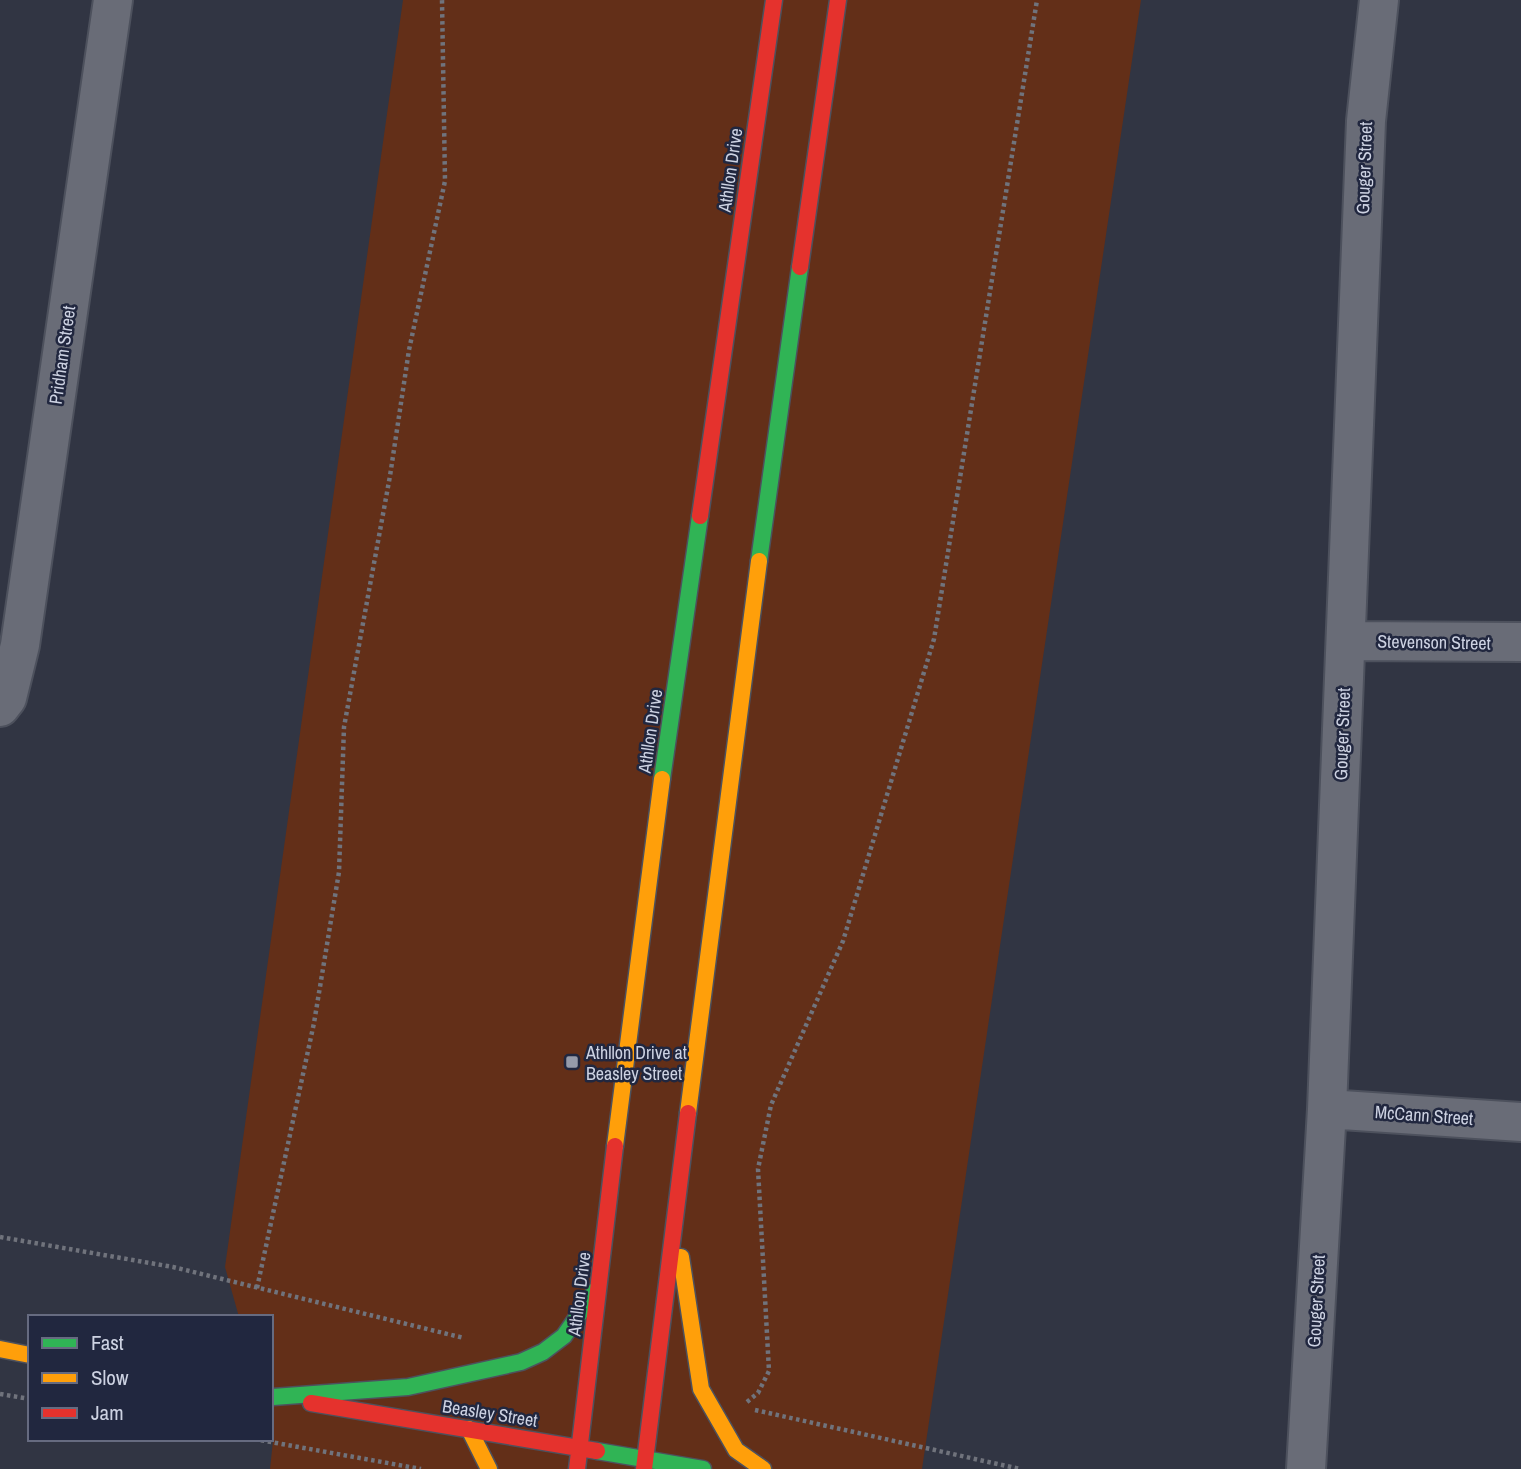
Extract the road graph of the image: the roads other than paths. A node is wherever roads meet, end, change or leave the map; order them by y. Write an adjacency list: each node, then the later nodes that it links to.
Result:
1 (113, 0): 7 (street, Pridham Street)
2 (774, 0): 11 (main road, Athllon Drive)
3 (838, 0): 10 (main road)
4 (1379, 0): 5 (street, Gouger Street)
5 (1346, 641): 6 (street, Stevenson Street); 8 (street, Gouger Street)
6 (1521, 642)
7 (0, 707)
8 (1327, 1109): 9 (street, McCann Street); 23 (street, Gouger Street)
9 (1521, 1122)
10 (674, 1217): 18 (main road); 22 (main road)
11 (599, 1286): 14 (main road); 17 (main road, Athllon Drive)
12 (0, 1349): 13 (main road)
13 (28, 1355)
14 (273, 1396)
15 (273, 1396): 16 (main road, Beasley Street)
16 (469, 1429): 17 (main road, Beasley Street); 19 (main road)
17 (580, 1447): 18 (main road, Beasley Street); 20 (main road, Athllon Drive)
18 (645, 1464): 21 (main road, Beasley Street)
19 (489, 1469)
20 (578, 1469)
21 (703, 1469)
22 (763, 1469)
23 (1306, 1469)

